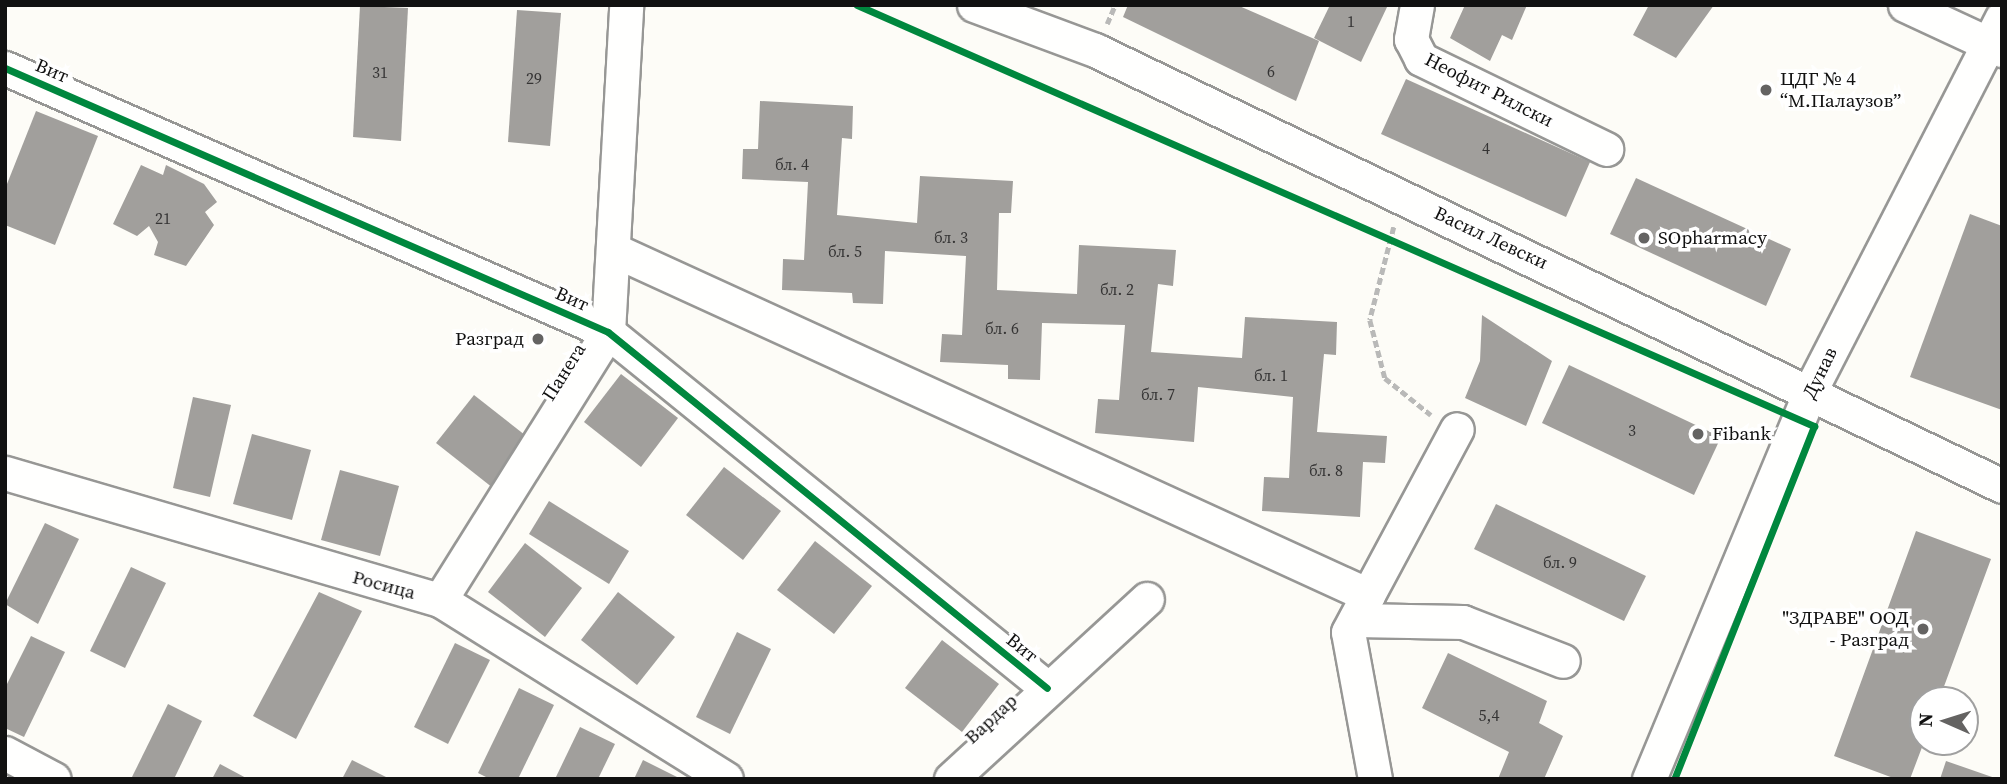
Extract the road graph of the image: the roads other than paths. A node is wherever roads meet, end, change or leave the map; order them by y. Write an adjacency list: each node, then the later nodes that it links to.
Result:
1 (626, 5): 8 (street, Панега)
2 (974, 5): 10 (street, Васил Левски)
3 (1417, 5): 7 (street, Неофит Рилски)
4 (1915, 10): 5 (street)
5 (1997, 38): 10 (street, Дунав)
6 (5, 68): 9 (street, Вит)
7 (1606, 149)
8 (616, 251): 9 (street, Панега); 16 (street)
9 (608, 332): 15 (street, Панега); 18 (street, Вит)
10 (1811, 389): 13 (street, Васил Левски); 24 (street, Дунав)
11 (1457, 429): 16 (street)
12 (5, 473): 15 (street, Росица)
13 (2002, 486)
14 (1147, 599): 18 (street, Вардар)
15 (440, 600): 21 (street, Росица)
16 (1361, 608): 17 (street); 23 (street)
17 (1563, 661)
18 (1047, 688): 22 (street, Вардар)
19 (5, 753): 20 (street)
20 (54, 779)
21 (726, 779)
22 (951, 779)
23 (1375, 779)
24 (1648, 779)

